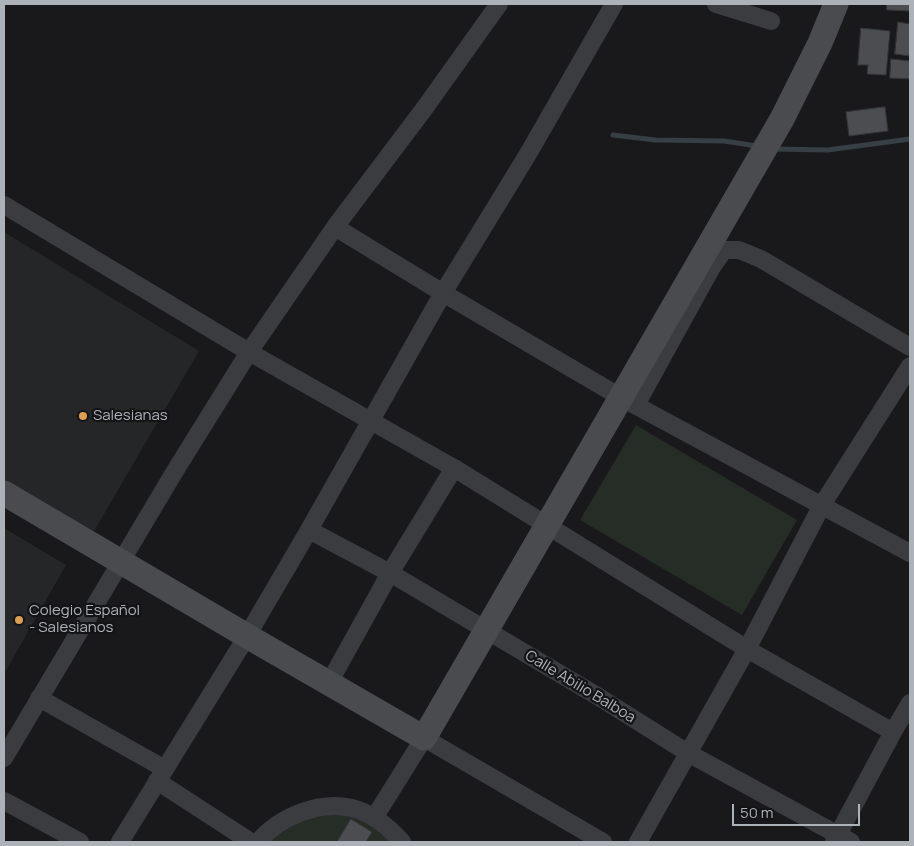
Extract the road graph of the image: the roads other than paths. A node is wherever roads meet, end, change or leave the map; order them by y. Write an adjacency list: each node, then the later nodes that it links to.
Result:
1 (499, 4): 7 (street)
2 (614, 4): 8 (street)
3 (716, 4): 5 (street)
4 (835, 8): 12 (street)
5 (771, 21)
6 (4, 205): 10 (street)
7 (335, 227): 8 (street); 10 (street)
8 (443, 293): 12 (street); 13 (street)
9 (910, 347): 12 (street)
10 (249, 352): 13 (street); 20 (street)
11 (910, 366): 16 (street)
12 (629, 401): 16 (street); 17 (street)
13 (371, 422): 14 (street); 18 (street)
14 (454, 468): 17 (street); 21 (street)
15 (4, 492): 20 (street)
16 (822, 505): 19 (street); 24 (street)
17 (546, 526): 22 (street); 24 (street)
18 (309, 530): 21 (street, Calle Abilio Balboa); 23 (street)
19 (910, 553)
20 (122, 563): 23 (street); 26 (street)
21 (390, 574): 22 (street, Calle Abilio Balboa); 25 (street)
22 (485, 630): 29 (street); 30 (street, Calle Abilio Balboa)
23 (247, 636): 25 (street); 32 (street)
24 (747, 649): 28 (street); 30 (street)
25 (329, 683): 29 (street)
26 (39, 698): 31 (street); 32 (street)
27 (910, 703): 28 (street)
28 (892, 732): 35 (street)
29 (424, 738): 34 (street); 41 (street)
30 (688, 753): 35 (street, Calle Abilio Balboa); 42 (street)
31 (4, 758)
32 (161, 775): 37 (street); 38 (street)
33 (4, 801): 36 (street)
34 (374, 818): 39 (street); 40 (street)
35 (841, 840)
36 (80, 842)
37 (120, 842)
38 (251, 842)
39 (258, 842)
40 (402, 842)
41 (603, 842)
42 (638, 842)

